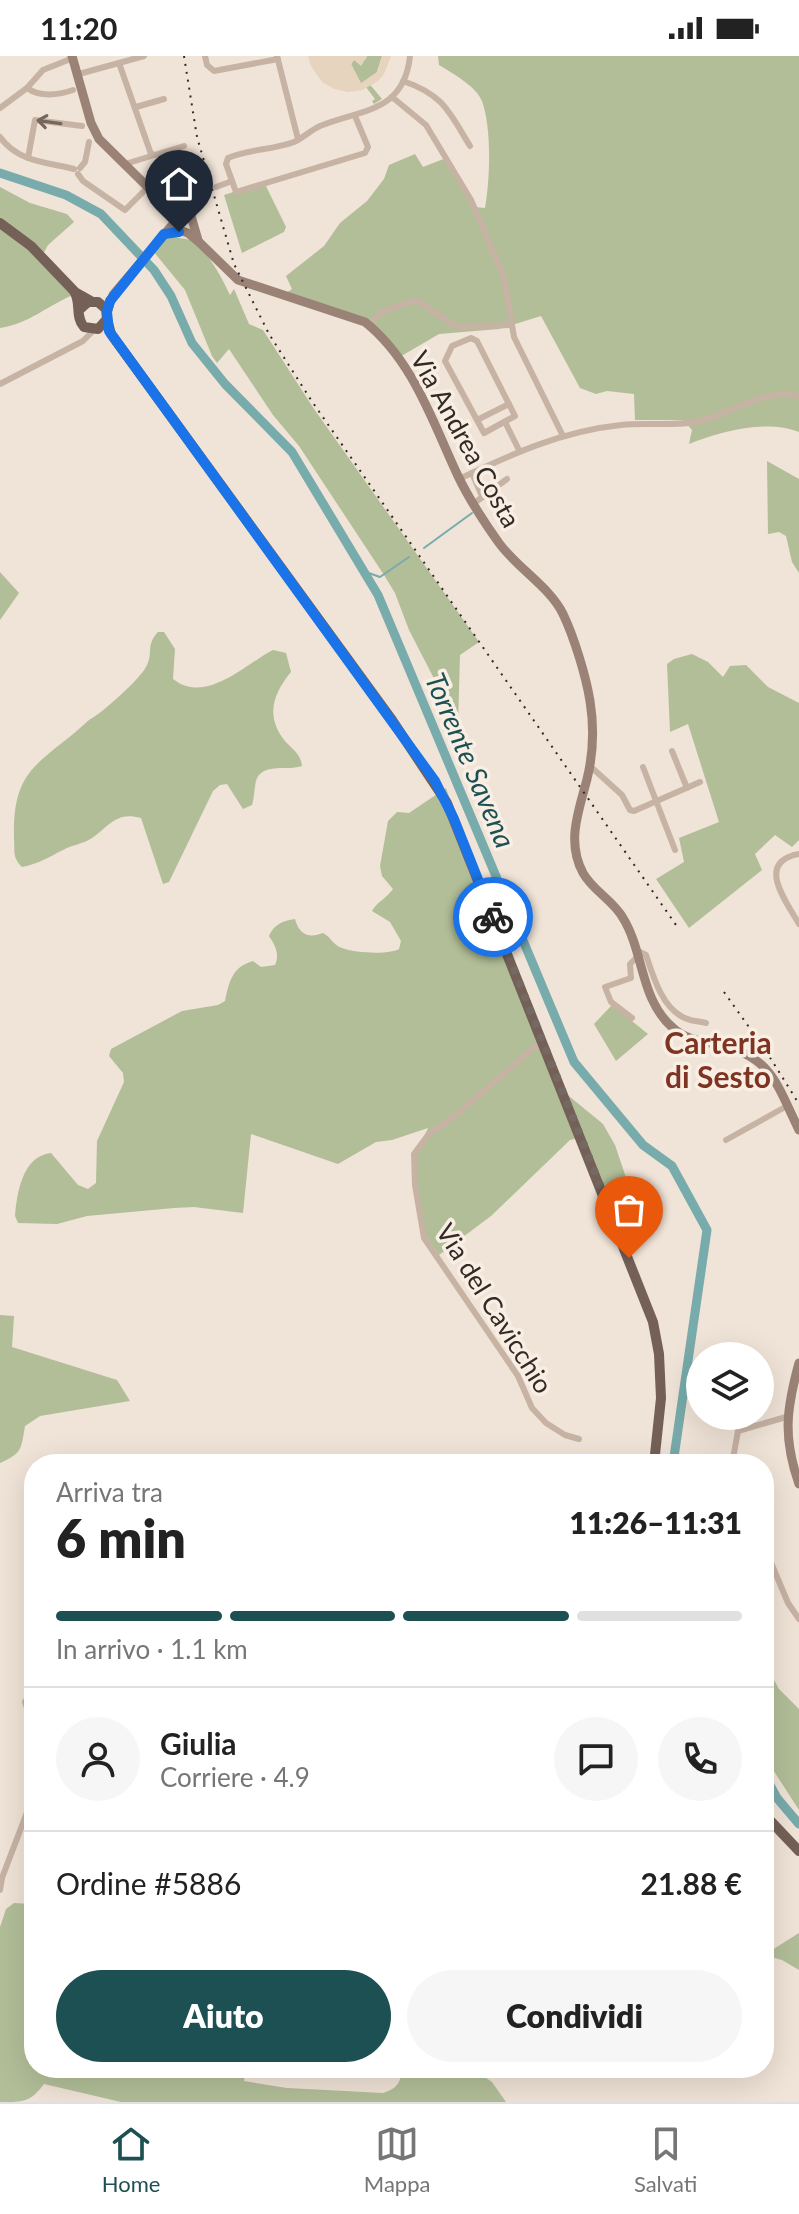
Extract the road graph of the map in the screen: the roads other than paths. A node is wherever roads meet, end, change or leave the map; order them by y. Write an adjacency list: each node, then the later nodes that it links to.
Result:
1 (144, 56): 6 (street)
2 (205, 56): 5 (street)
3 (410, 56): 8 (street)
4 (73, 57): 7 (main road, Via Andrea Costa); 9 (street)
5 (278, 58): 19 (street)
6 (119, 63): 7 (street); 13 (street)
7 (79, 74): 10 (main road, Via Andrea Costa)
8 (403, 81): 11 (street); 21 (street)
9 (27, 88): 10 (street); 14 (street)
10 (77, 89): 16 (main road, Via Andrea Costa)
11 (392, 97): 15 (street); 37 (street)
12 (164, 99): 13 (street)
13 (136, 107): 22 (street)
14 (0, 108)
15 (355, 116): 19 (street); 26 (street)
16 (86, 124): 18 (main road, Via Andrea Costa); 23 (street, one-way to 23)
17 (0, 137): 23 (street)
18 (93, 139): 24 (main road, Via Andrea Costa); 25 (street)
19 (298, 139): 26 (street)
20 (184, 146): 22 (street)
21 (470, 146)
22 (155, 155): 24 (street)
23 (28, 158): 25 (street)
24 (125, 164): 27 (main road, Via Andrea Costa)
25 (77, 171): 27 (street)
26 (232, 181): 28 (street)
27 (148, 187): 31 (main road, Via Andrea Costa)
28 (216, 187)
29 (208, 190): 31 (street)
30 (0, 223): 32 (main road)
31 (182, 223): 33 (main road); 38 (main road, Via Andrea Costa)
32 (75, 292): 34 (main road); 35 (main road)
33 (113, 295): 34 (main road); 36 (main road)
34 (94, 301): 35 (main road); 36 (main road)
35 (79, 310): 39 (main road)
36 (107, 316): 39 (main road); 40 (main road)
37 (511, 325): 38 (street); 46 (street)
38 (369, 326): 49 (main road, Via Andrea Costa)
39 (92, 328): 40 (main road); 41 (street)
40 (111, 334): 65 (main road)
41 (0, 384)
42 (799, 396): 46 (street)
43 (509, 404): 44 (street); 44 (street); 45 (street)
44 (477, 420): 45 (street)
45 (505, 422): 47 (street)
46 (563, 436): 47 (street)
47 (519, 450): 48 (street)
48 (472, 473): 49 (street); 51 (street)
49 (459, 479): 52 (main road, Via Andrea Costa)
50 (507, 479): 51 (street)
51 (482, 496): 52 (street)
52 (473, 504): 54 (main road, Via Andrea Costa)
53 (672, 751): 57 (street)
54 (590, 766): 58 (street); 62 (main road, Via Andrea Costa)
55 (643, 767): 58 (street)
56 (700, 782): 57 (street)
57 (687, 788): 58 (street)
58 (655, 801): 59 (street)
59 (675, 850)
60 (799, 854): 61 (street)
61 (799, 924)
62 (637, 953): 63 (street); 64 (street); 66 (main road)
63 (632, 1018)
64 (706, 1023)
65 (542, 1041): 71 (street, Via del Cavicchio); 72 (main road)
66 (787, 1106): 67 (main road); 68 (street)
67 (799, 1130)
68 (726, 1140)
69 (799, 1363): 70 (main road)
70 (786, 1417): 73 (street); 74 (main road)
71 (579, 1439)
72 (655, 1454)
73 (734, 1454)
74 (799, 1484)
75 (774, 1570): 76 (street)
76 (799, 1619)
77 (24, 1820): 80 (street)
78 (774, 1825): 79 (main road)
79 (799, 1851)
80 (0, 1890)

